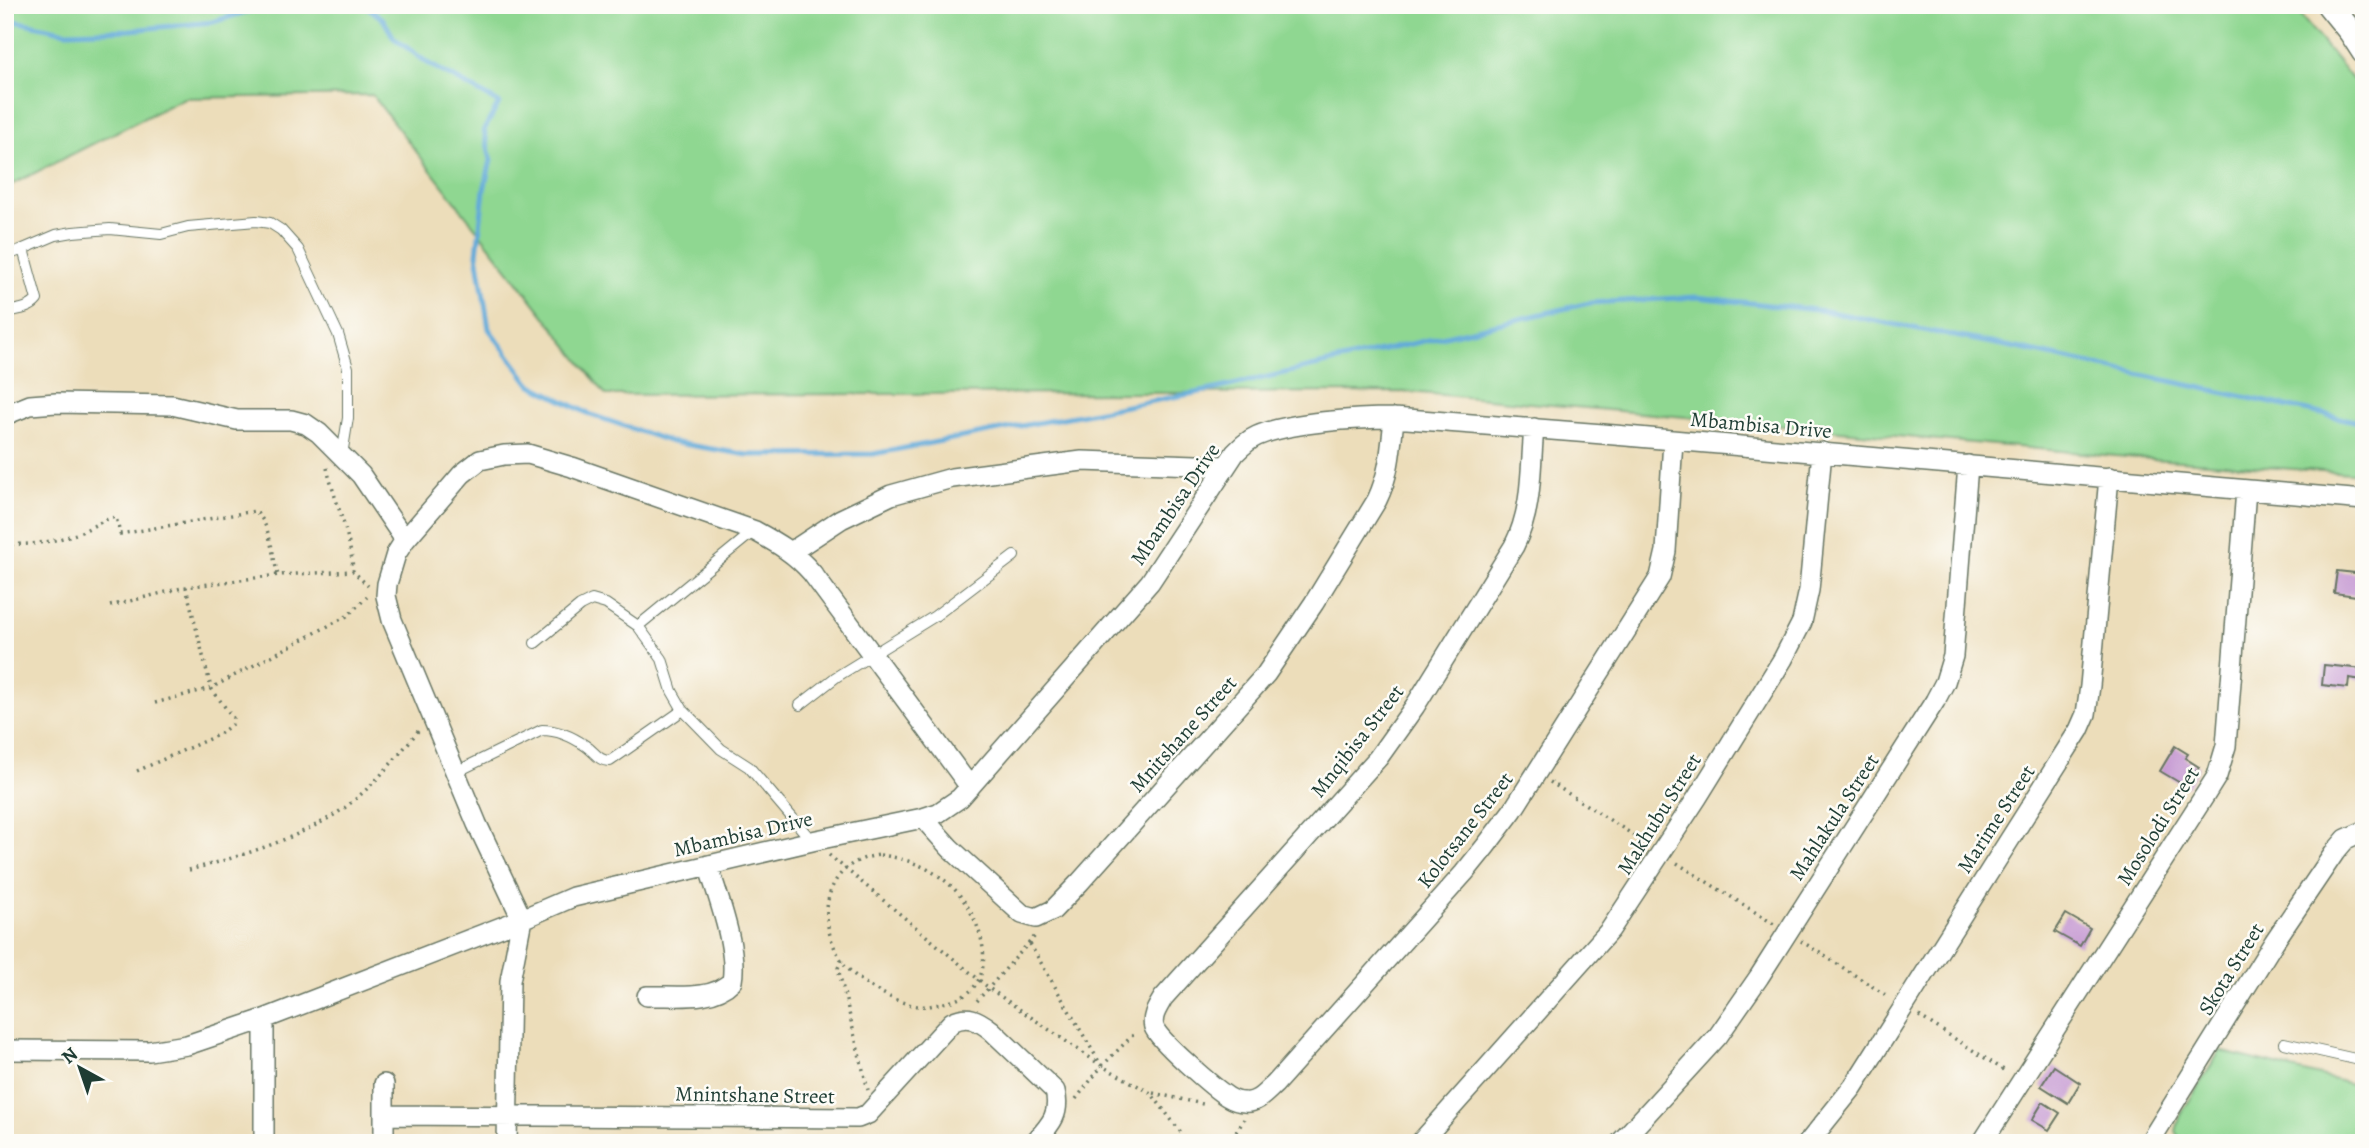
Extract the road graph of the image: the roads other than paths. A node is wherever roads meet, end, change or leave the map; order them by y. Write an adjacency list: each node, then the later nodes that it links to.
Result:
1 (2329, 5): 2 (street)
2 (2364, 52)
3 (23, 249): 4 (lane); 5 (lane); 11 (lane)
4 (5, 256)
5 (5, 312)
6 (5, 415): 11 (street)
7 (1394, 418): 8 (street, Mbambisa Drive); 13 (street, Mbambisa Drive); 28 (street, Mnitshane Street)
8 (1534, 428): 9 (street, Mbambisa Drive); 35 (street, Mnqibisa Street)
9 (1673, 440): 10 (street, Mbambisa Drive); 35 (street, Kolotsane Street)
10 (1822, 453): 12 (street, Mbambisa Drive); 47 (street, Makhubu Street)
11 (342, 455): 18 (street)
12 (1968, 465): 14 (street, Mbambisa Drive); 48 (street, Mahlakula Street)
13 (1225, 466): 19 (street); 27 (street, Mbambisa Drive)
14 (2109, 477): 15 (street, Mbambisa Drive); 49 (street, Marime Street)
15 (2246, 490): 16 (street, Mbambisa Drive); 50 (street, Mosolodi Street)
16 (2364, 500)
17 (755, 531): 18 (street); 19 (street); 21 (lane)
18 (405, 540): 26 (street)
19 (790, 552): 23 (street)
20 (1014, 556): 23 (lane)
21 (638, 626): 22 (lane); 25 (lane)
22 (535, 643)
23 (873, 653): 24 (lane); 27 (street)
24 (800, 705)
25 (683, 710): 26 (lane); 30 (lane)
26 (456, 772): 32 (street)
27 (970, 787): 28 (street, Mbambisa Drive)
28 (923, 818): 30 (street, Mbambisa Drive)
29 (2364, 831): 42 (street, Skota Street)
30 (812, 841): 31 (street, Mbambisa Drive)
31 (708, 866): 32 (street, Mbambisa Drive); 33 (street)
32 (522, 919): 34 (street, Mbambisa Drive); 41 (street)
33 (648, 996)
34 (264, 1019): 37 (street, Mbambisa Drive); 43 (street)
35 (1164, 1041)
36 (2284, 1043): 38 (lane)
37 (5, 1050)
38 (2364, 1061)
39 (384, 1084): 40 (street)
40 (384, 1115): 41 (street, Mnintshane Street); 44 (street)
41 (507, 1115): 45 (street); 46 (street, Mnintshane Street)
42 (2152, 1142)
43 (264, 1143)
44 (384, 1143)
45 (507, 1143)
46 (1034, 1143)
47 (1420, 1143)
48 (1620, 1143)
49 (1808, 1143)
50 (1982, 1143)

